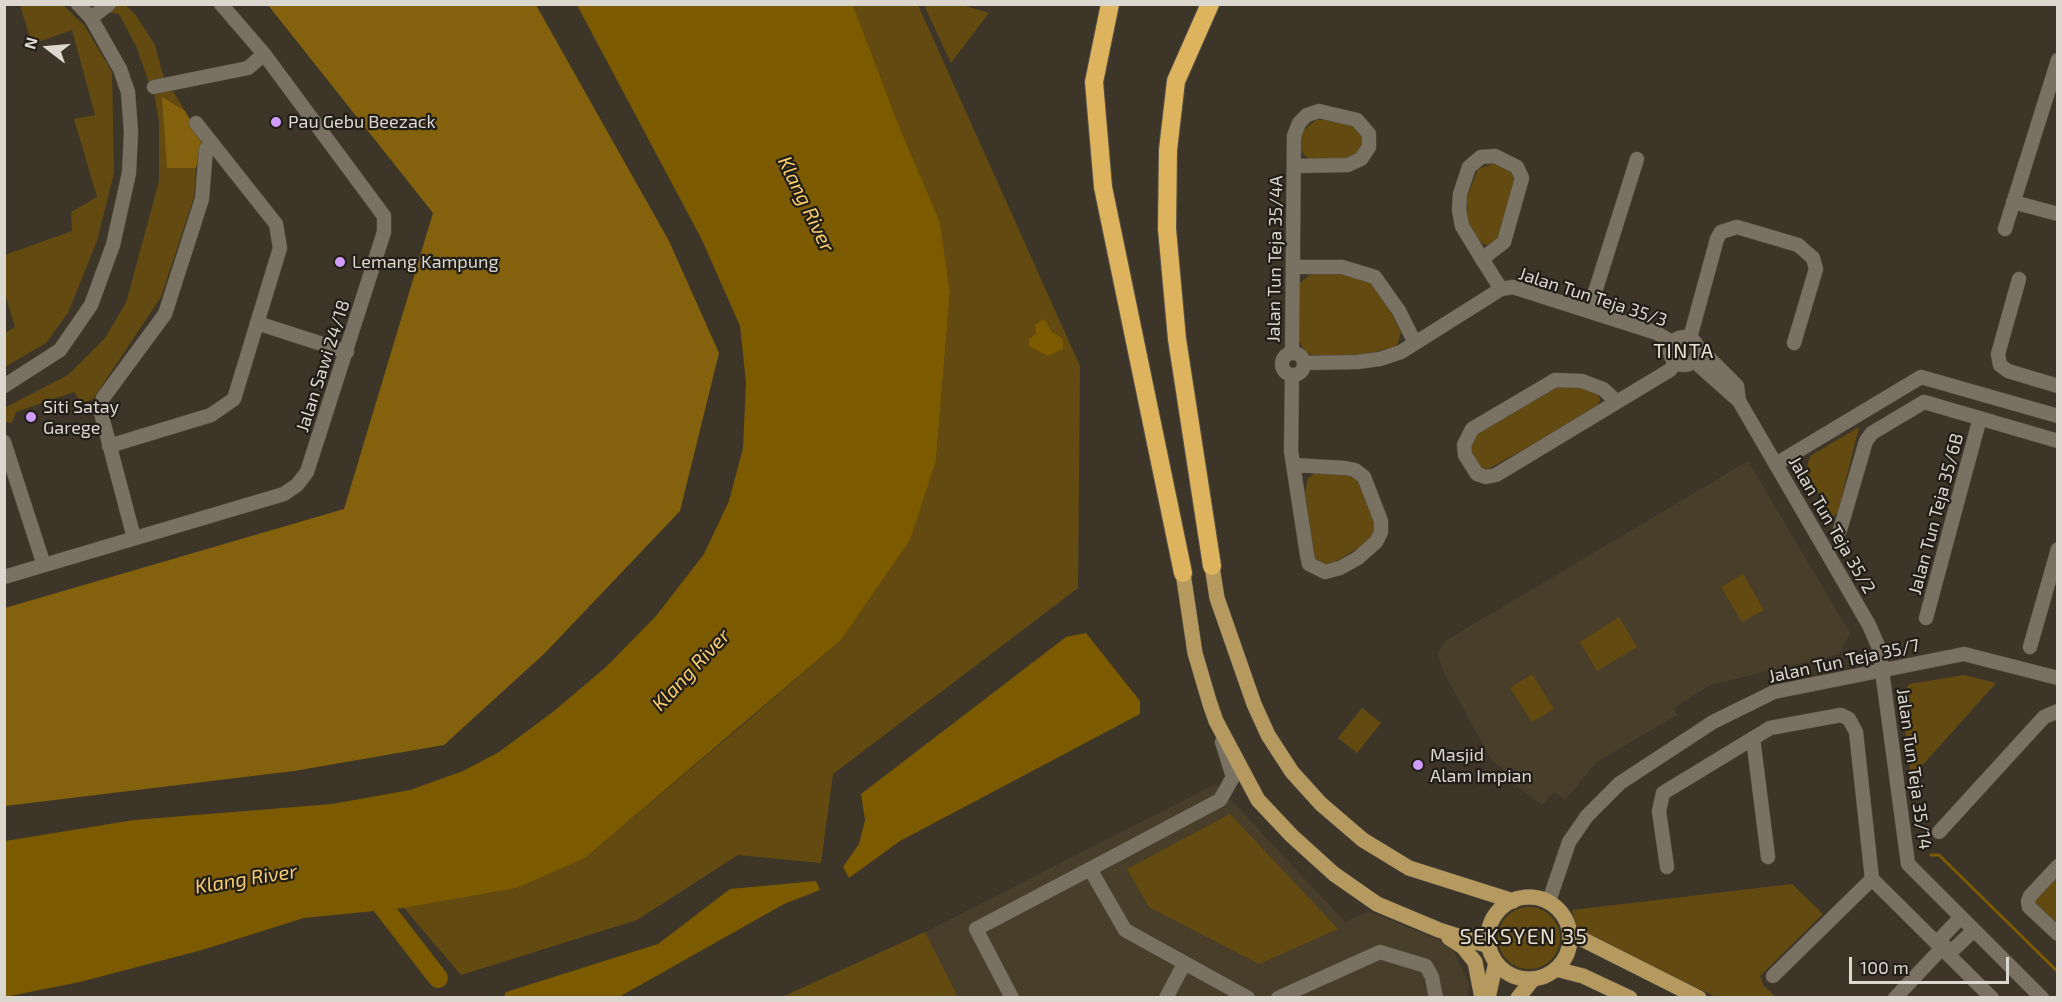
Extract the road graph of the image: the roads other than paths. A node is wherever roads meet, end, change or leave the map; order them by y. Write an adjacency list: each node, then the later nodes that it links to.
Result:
1 (78, 4): 6 (street)
2 (109, 4): 6 (street)
3 (221, 4): 7 (street, Jalan Sawi 24/18)
4 (1110, 4): 49 (highway)
5 (1210, 4): 48 (highway)
6 (91, 18): 33 (street)
7 (264, 54): 9 (street); 27 (street, Jalan Sawi 24/18)
8 (2058, 60): 14 (street)
9 (154, 87)
10 (196, 123): 11 (street)
11 (213, 144): 22 (street); 41 (street)
12 (1637, 159): 21 (street)
13 (1294, 166): 13 (street, Jalan Tun Teja 35/4A); 18 (street, Jalan Tun Teja 35/4A)
14 (2013, 202): 15 (street); 16 (street)
15 (2058, 214)
16 (2005, 229)
17 (1482, 259): 17 (street); 20 (street)
18 (1293, 267): 24 (street); 28 (street, Jalan Tun Teja 35/4A)
19 (2019, 279): 34 (street)
20 (1501, 290): 21 (street, Jalan Tun Teja 35/3); 24 (street, Jalan Tun Teja 35/3)
21 (1589, 311): 25 (street, Jalan Tun Teja 35/3)
22 (257, 323): 27 (street); 41 (street)
23 (1690, 338): 25 (street); 26 (street); 29 (street)
24 (1415, 343): 31 (street, Jalan Tun Teja 35/3)
25 (1673, 343): 30 (street)
26 (1794, 343)
27 (347, 352): 45 (street, Jalan Sawi 24/18)
28 (1292, 353): 31 (street); 32 (street)
29 (1697, 361): 30 (street); 35 (street, Jalan Tun Teja 35/2); 35 (street, Jalan Tun Teja 35/2)
30 (1676, 362): 36 (street)
31 (1304, 363): 32 (street)
32 (1292, 375): 43 (street)
33 (4, 386)
34 (2058, 386)
35 (1739, 401): 42 (street, Jalan Tun Teja 35/2)
36 (1617, 402): 36 (street)
37 (2058, 416): 42 (street)
38 (1980, 418): 39 (street); 44 (street); 51 (street, Jalan Tun Teja 35/6B)
39 (2058, 441)
40 (4, 442): 47 (street)
41 (109, 446): 45 (street)
42 (1776, 464): 53 (street, Jalan Tun Teja 35/2)
43 (1293, 465): 43 (street)
44 (1840, 530)
45 (134, 538): 47 (street, Jalan Sawi 24/18)
46 (2058, 549): 52 (street)
47 (44, 565): 50 (street, Jalan Sawi 24/18)
48 (1212, 566): 64 (main road)
49 (1184, 573): 56 (main road)
50 (4, 576)
51 (1926, 618)
52 (2031, 647)
53 (1882, 670): 54 (street, Jalan Tun Teja 35/7); 65 (street, Jalan Tun Teja 35/7); 66 (street, Jalan Tun Teja 35/14)
54 (2058, 678)
55 (2056, 711): 58 (street)
56 (1216, 721): 62 (street); 67 (main road)
57 (1753, 738): 59 (street); 61 (street); 63 (street)
58 (1940, 832)
59 (1768, 857)
60 (2058, 866): 70 (street)
61 (1667, 867)
62 (1090, 869): 74 (street); 78 (street)
63 (1872, 879): 72 (street); 76 (street)
64 (1513, 900): 65 (main road); 71 (main road)
65 (1549, 901): 69 (main road)
66 (1961, 917): 68 (street, Jalan Tun Teja 35/14); 72 (street)
67 (1439, 930): 71 (main road); 83 (main road)
68 (1974, 930): 72 (street); 90 (street, Jalan Tun Teja 35/14)
69 (1570, 933): 75 (main road); 87 (main road)
70 (2058, 934)
71 (1489, 946): 73 (main road)
72 (1942, 948): 88 (street); 89 (street)
73 (1496, 962): 77 (main road); 84 (main road)
74 (1184, 964): 79 (street); 80 (street)
75 (1556, 969): 77 (main road); 86 (main road)
76 (1773, 976)
77 (1533, 979): 85 (main road)
78 (1012, 998)
79 (1166, 998)
80 (1248, 998)
81 (1278, 998): 82 (street)
82 (1436, 998)
83 (1482, 998)
84 (1488, 998)
85 (1518, 998)
86 (1630, 998)
87 (1699, 998)
88 (1895, 998)
89 (1992, 998)
90 (2042, 998)

